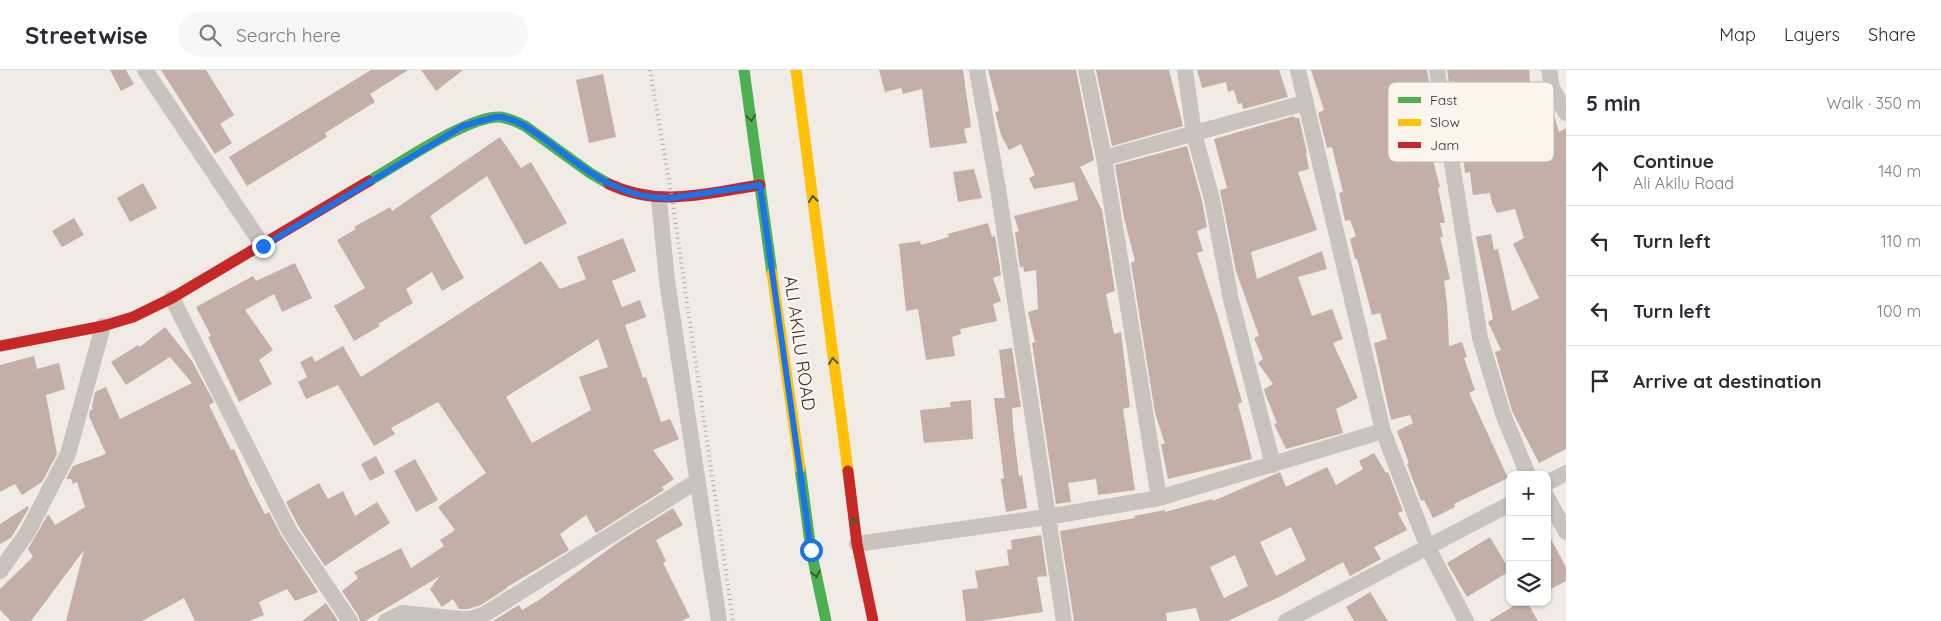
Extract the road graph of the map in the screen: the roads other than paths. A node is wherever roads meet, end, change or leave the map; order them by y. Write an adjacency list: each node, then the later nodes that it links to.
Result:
1 (145, 70): 16 (street)
2 (744, 70): 14 (main road, ALI AKILU ROAD, one-way to 14)
3 (796, 70): 31 (main road, ALI AKILU ROAD, one-way to 3)
4 (977, 70): 29 (street)
5 (1086, 70): 12 (street)
6 (1185, 70): 11 (street)
7 (1298, 70): 9 (street)
8 (1554, 92): 10 (street)
9 (1304, 103): 11 (street); 20 (street)
10 (1566, 114)
11 (1194, 134): 12 (street); 21 (street)
12 (1104, 158): 26 (street)
13 (1452, 162): 22 (street)
14 (760, 185): 15 (main road); 38 (main road, ALI AKILU ROAD, one-way to 38)
15 (659, 199): 16 (main road); 24 (street)
16 (263, 246): 17 (main road)
17 (172, 298): 18 (main road); 35 (street)
18 (103, 326): 19 (main road); 33 (street)
19 (0, 346)
20 (1383, 431): 21 (street); 32 (street)
21 (1274, 465): 26 (street)
22 (1526, 471)
23 (1566, 473): 25 (street)
24 (697, 481): 36 (street); 37 (street)
25 (1551, 481)
26 (1159, 498): 29 (street)
27 (1551, 504): 30 (street)
28 (1506, 506): 32 (street)
29 (1047, 517): 31 (street); 40 (street)
30 (1566, 532)
31 (857, 544): 39 (main road, ALI AKILU ROAD)
32 (1428, 548): 34 (street); 41 (street)
33 (0, 571)
34 (1291, 620)
35 (350, 621)
36 (386, 621)
37 (718, 621)
38 (826, 621)
39 (874, 621)
40 (1064, 621)
41 (1466, 621)

